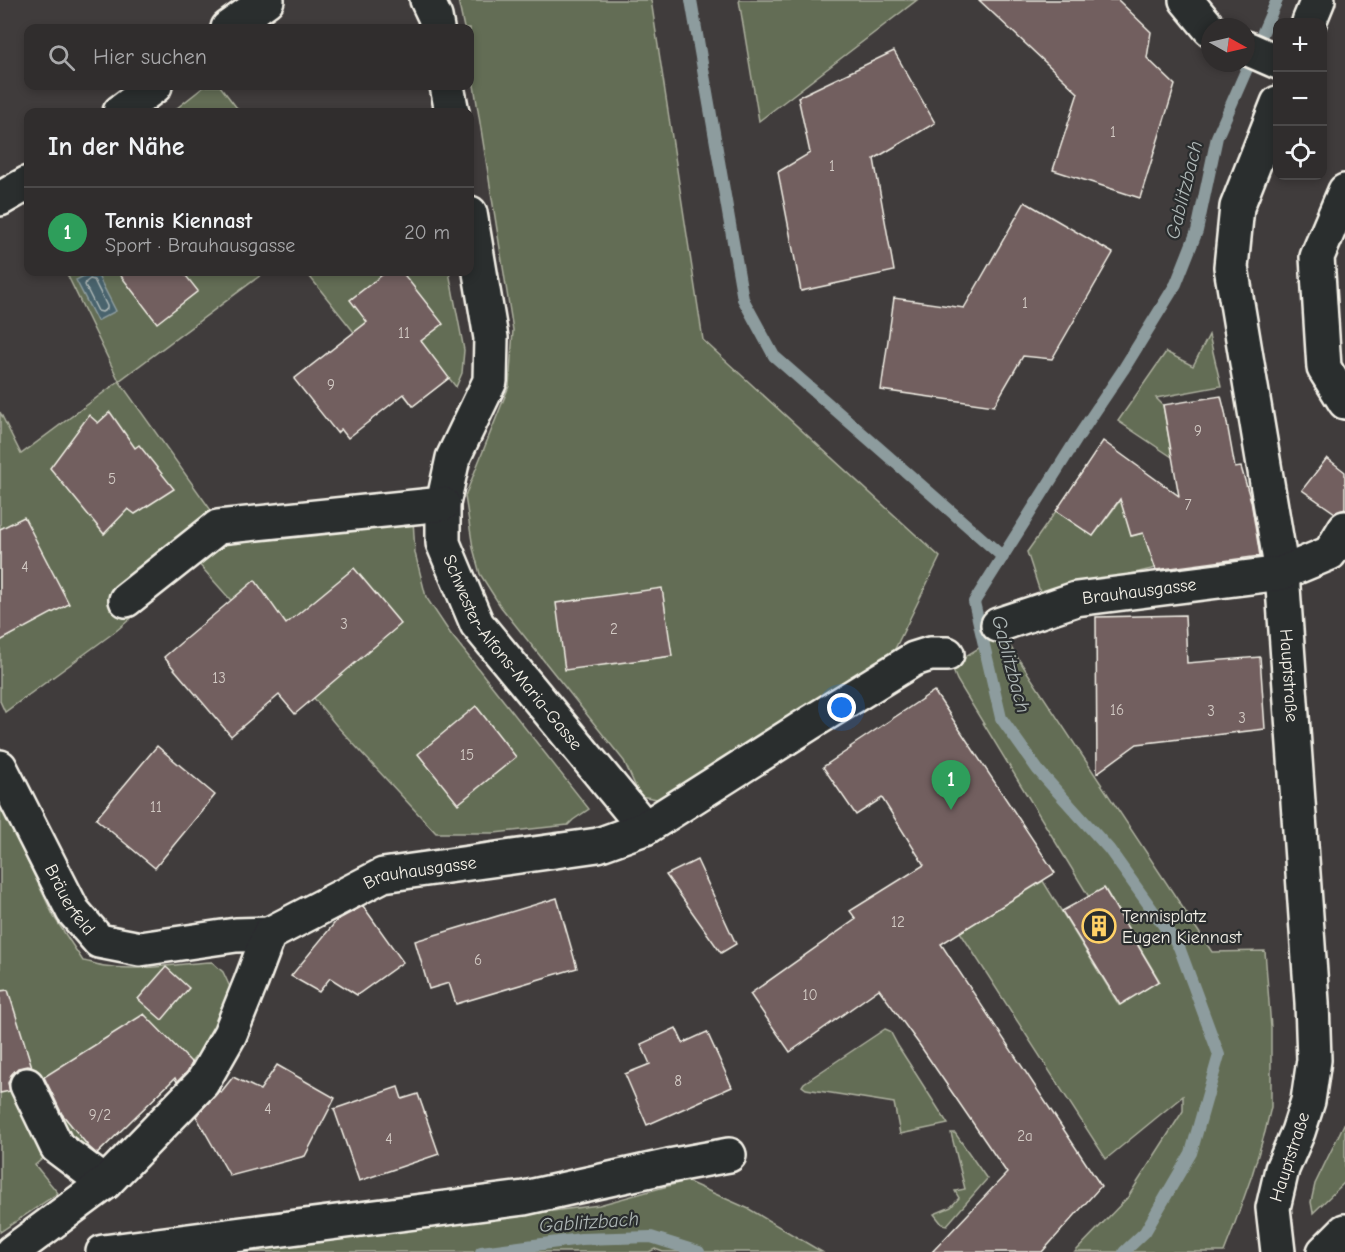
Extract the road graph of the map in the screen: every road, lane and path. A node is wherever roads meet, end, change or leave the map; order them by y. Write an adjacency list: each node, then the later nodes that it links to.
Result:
1 (267, 0): 7 (street)
2 (427, 0): 8 (street)
3 (1186, 0): 5 (street)
4 (1318, 0): 6 (street)
5 (1201, 18)
6 (1311, 18)
7 (234, 24)
8 (436, 24)
9 (150, 90): 11 (street)
10 (448, 90): 12 (street)
11 (125, 108)
12 (451, 108)
13 (1273, 116): 21 (street, Hauptstraße)
14 (24, 185): 16 (street)
15 (1345, 191): 18 (street)
16 (0, 199)
17 (474, 237): 19 (street, Schwester-Alfons-Maria-Gasse)
18 (1345, 402)
19 (443, 504): 22 (street); 26 (street, Schwester-Alfons-Maria-Gasse)
20 (1345, 528): 21 (street, Brauhausgasse)
21 (1282, 573): 23 (street, Brauhausgasse); 34 (street, Hauptstraße)
22 (126, 600)
23 (998, 625)
24 (946, 654): 26 (street, Brauhausgasse)
25 (0, 767): 27 (street, Bräuerfeld)
26 (645, 828): 27 (street, Brauhausgasse)
27 (269, 934): 30 (street)
28 (27, 1085): 30 (street)
29 (729, 1155): 33 (street)
30 (105, 1183): 32 (street)
31 (1345, 1231): 35 (street)
32 (12, 1252)
33 (103, 1252)
34 (1278, 1252)
35 (1323, 1252)

